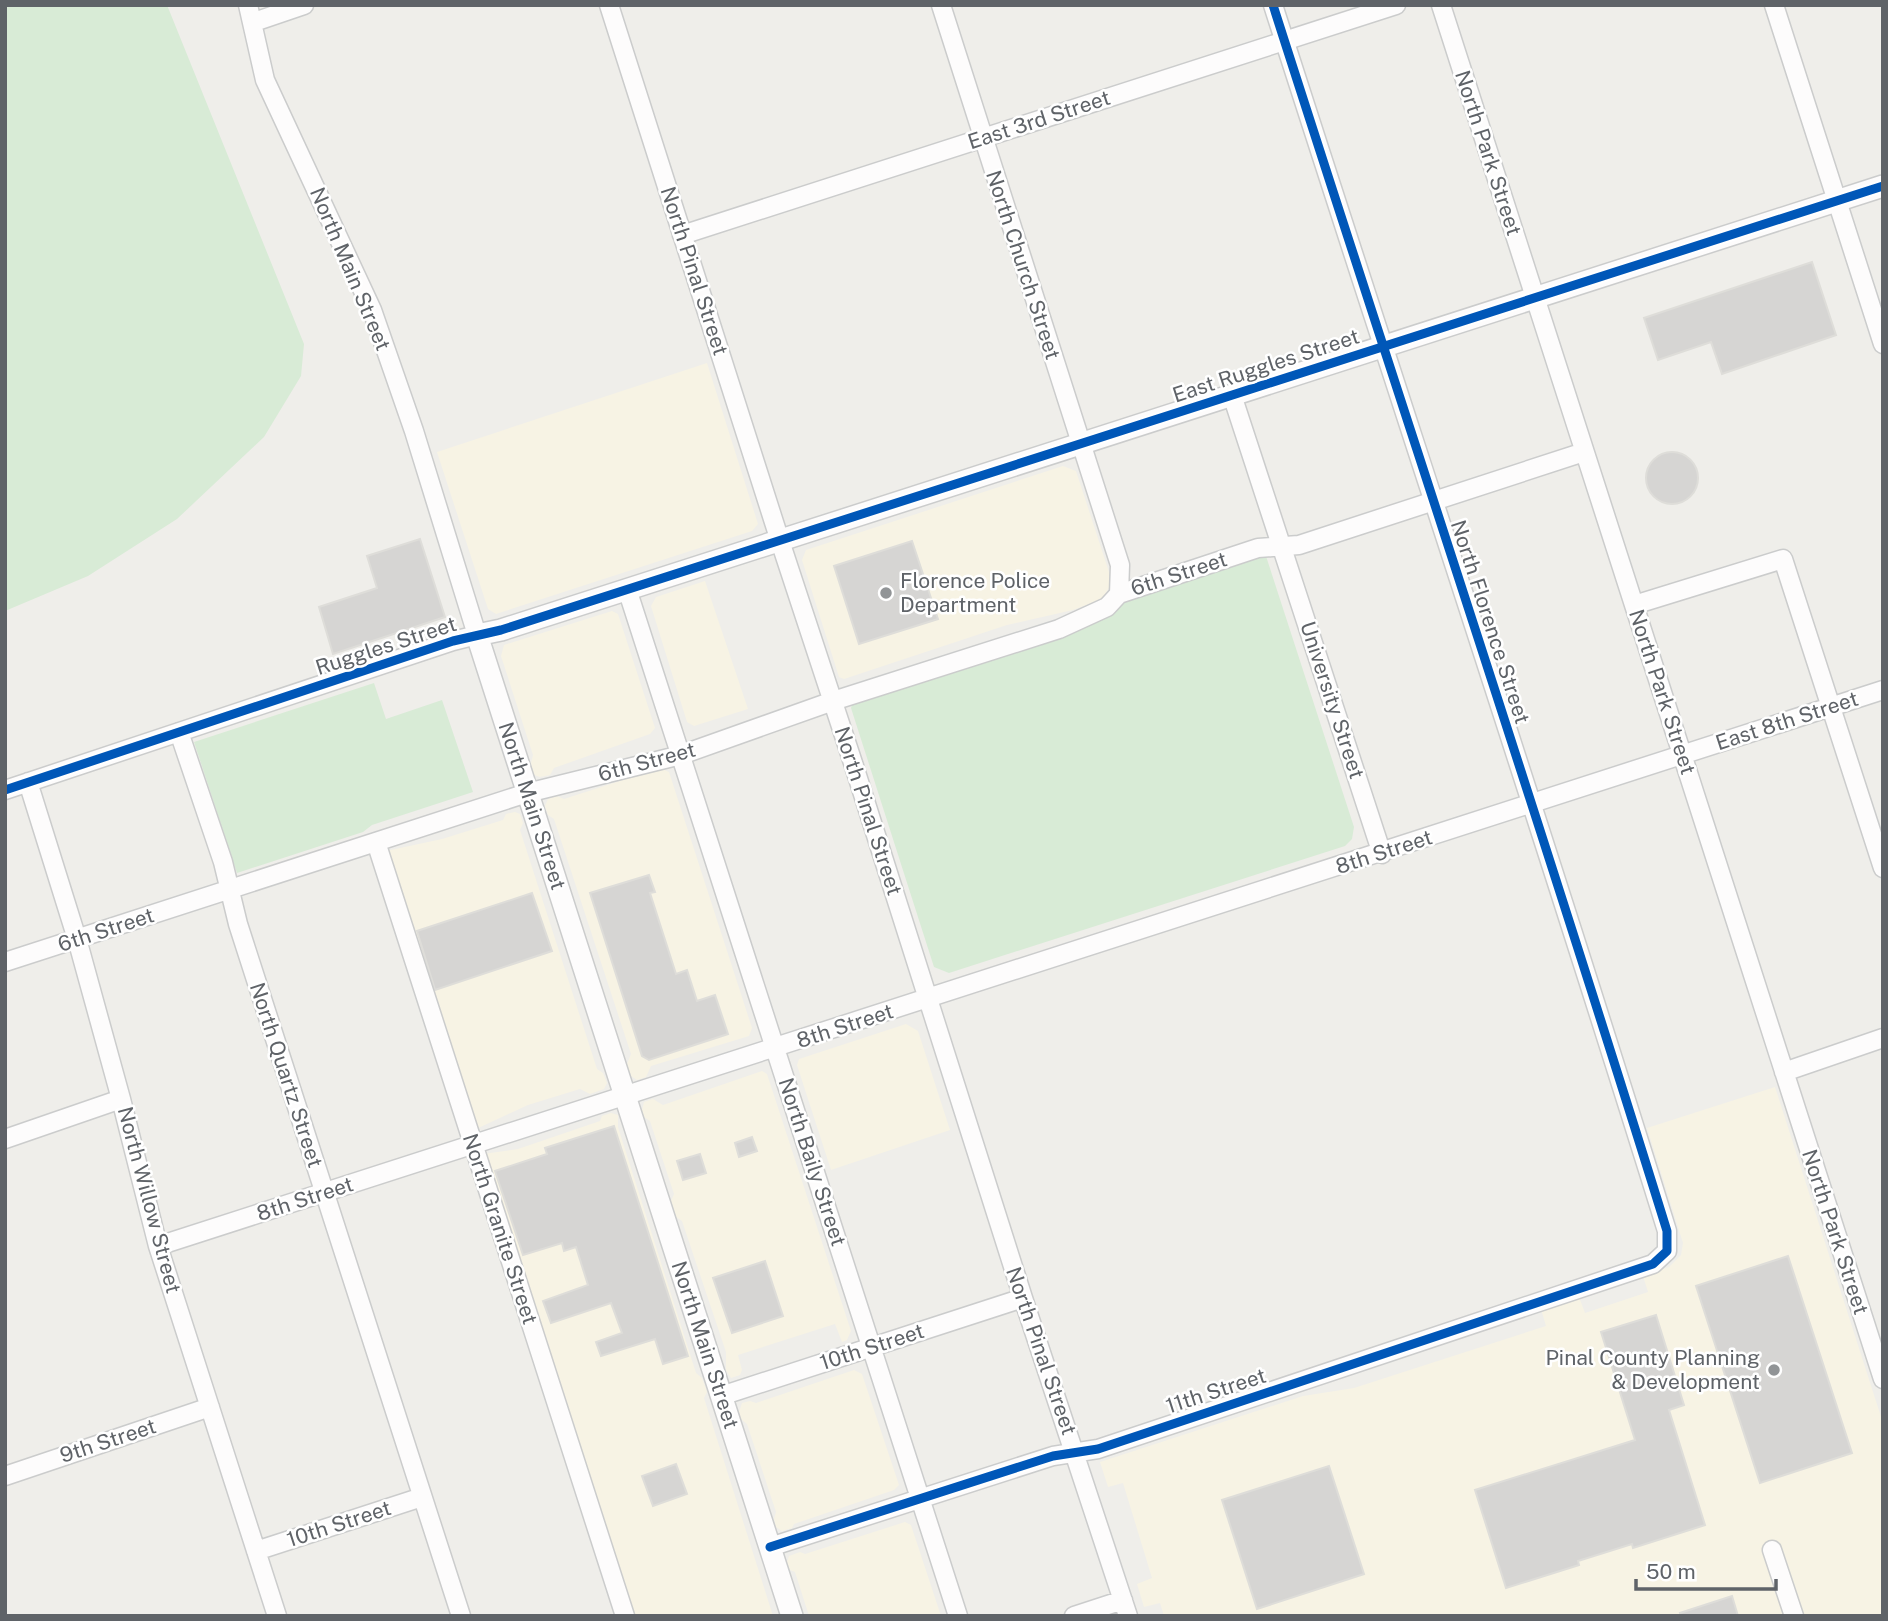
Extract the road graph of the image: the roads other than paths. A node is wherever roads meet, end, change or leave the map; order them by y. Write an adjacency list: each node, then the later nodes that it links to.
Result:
1 (304, 5): 8 (street)
2 (609, 5): 13 (street, North Pinal Street)
3 (941, 5): 10 (street, North Church Street)
4 (1273, 5): 9 (street, North Florence Street)
5 (1395, 5): 9 (street, East 3rd Street)
6 (1441, 5): 14 (street, North Park Street)
7 (1774, 5): 12 (street)
8 (251, 14): 26 (street, North Main Street)
9 (1285, 41): 10 (street, East 3rd Street); 16 (street, North Florence Street)
10 (982, 138): 13 (street, East 3rd Street); 18 (street, North Church Street)
11 (1883, 186): 12 (street, East Ruggles Street)
12 (1837, 201): 14 (street, East Ruggles Street); 15 (street)
13 (682, 235): 21 (street, North Pinal Street)
14 (1535, 299): 16 (street, East Ruggles Street); 19 (street, North Park Street)
15 (1883, 344)
16 (1383, 347): 17 (street, East Ruggles Street); 20 (street, North Florence Street)
17 (1232, 395): 18 (street, East Ruggles Street); 22 (street, University Street)
18 (1080, 444): 21 (street, East Ruggles Street); 24 (street, North Church Street)
19 (1584, 452): 20 (street, 6th Street); 25 (street, North Park Street)
20 (1432, 501): 22 (street, 6th Street); 36 (street, North Florence Street)
21 (780, 541): 23 (street, Ruggles Street); 28 (street, North Pinal Street)
22 (1281, 547): 24 (street, 6th Street); 38 (street, University Street)
23 (627, 589): 26 (street, Ruggles Street); 32 (street, North Baily Street)
24 (1119, 594): 28 (street, 6th Street)
25 (1634, 605): 29 (street); 31 (street, North Park Street)
26 (477, 635): 30 (street, Ruggles Street); 35 (street, North Main Street)
27 (1883, 690): 29 (street, East 8th Street)
28 (833, 701): 32 (street, 6th Street); 43 (street, North Pinal Street)
29 (1831, 707): 31 (street, East 8th Street); 39 (street)
30 (179, 733): 33 (street, Ruggles Street); 40 (street, North Quartz Street)
31 (1682, 754): 36 (street, East 8th Street); 46 (street, North Park Street)
32 (681, 755): 35 (street, 6th Street); 45 (street, North Baily Street)
33 (28, 782): 34 (street, Ruggles Street); 41 (street, North Willow Street)
34 (5, 790)
35 (527, 793): 37 (street, 6th Street); 47 (street, North Main Street)
36 (1531, 804): 38 (street, 8th Street); 53 (street, North Florence Street)
37 (376, 842): 40 (street, 6th Street); 50 (street, North Granite Street)
38 (1382, 853): 43 (street, 8th Street)
39 (1883, 868)
40 (230, 891): 41 (street, 6th Street); 51 (street, North Quartz Street)
41 (77, 939): 42 (street, 6th Street); 48 (street, North Willow Street)
42 (5, 962)
43 (928, 999): 45 (street, 8th Street); 54 (street, North Pinal Street)
44 (1883, 1038): 46 (street)
45 (775, 1048): 47 (street, 8th Street); 55 (street, North Baily Street)
46 (1784, 1072): 56 (street, North Park Street)
47 (625, 1096): 50 (street, 8th Street); 58 (street, North Main Street)
48 (121, 1099): 49 (street); 52 (street, North Willow Street)
49 (5, 1139)
50 (473, 1145): 51 (street, 8th Street); 70 (street, North Granite Street)
51 (324, 1193): 52 (street, 8th Street); 62 (street, North Quartz Street)
52 (158, 1246): 59 (street, North Willow Street)
53 (1667, 1251): 60 (street, 11th Street)
54 (1023, 1298): 55 (street, 10th Street); 60 (street, North Pinal Street)
55 (872, 1347): 58 (street, 10th Street); 63 (street, North Baily Street)
56 (1879, 1357): 57 (street, North Park Street)
57 (1883, 1380)
58 (721, 1396): 64 (street, North Main Street)
59 (210, 1407): 61 (street, 9th Street); 66 (street, North Willow Street)
60 (1075, 1452): 63 (street, 11th Street); 67 (street, North Pinal Street)
61 (5, 1475)
62 (422, 1497): 66 (street, 10th Street); 69 (street, North Quartz Street)
63 (921, 1498): 64 (street, 11th Street); 72 (street, North Baily Street)
64 (770, 1547): 71 (street, North Main Street)
65 (1772, 1550): 74 (street)
66 (256, 1551): 68 (street, North Willow Street)
67 (1125, 1608): 73 (street)
68 (277, 1616)
69 (461, 1616)
70 (625, 1616)
71 (792, 1616)
72 (958, 1616)
73 (1074, 1616)
74 (1794, 1616)

